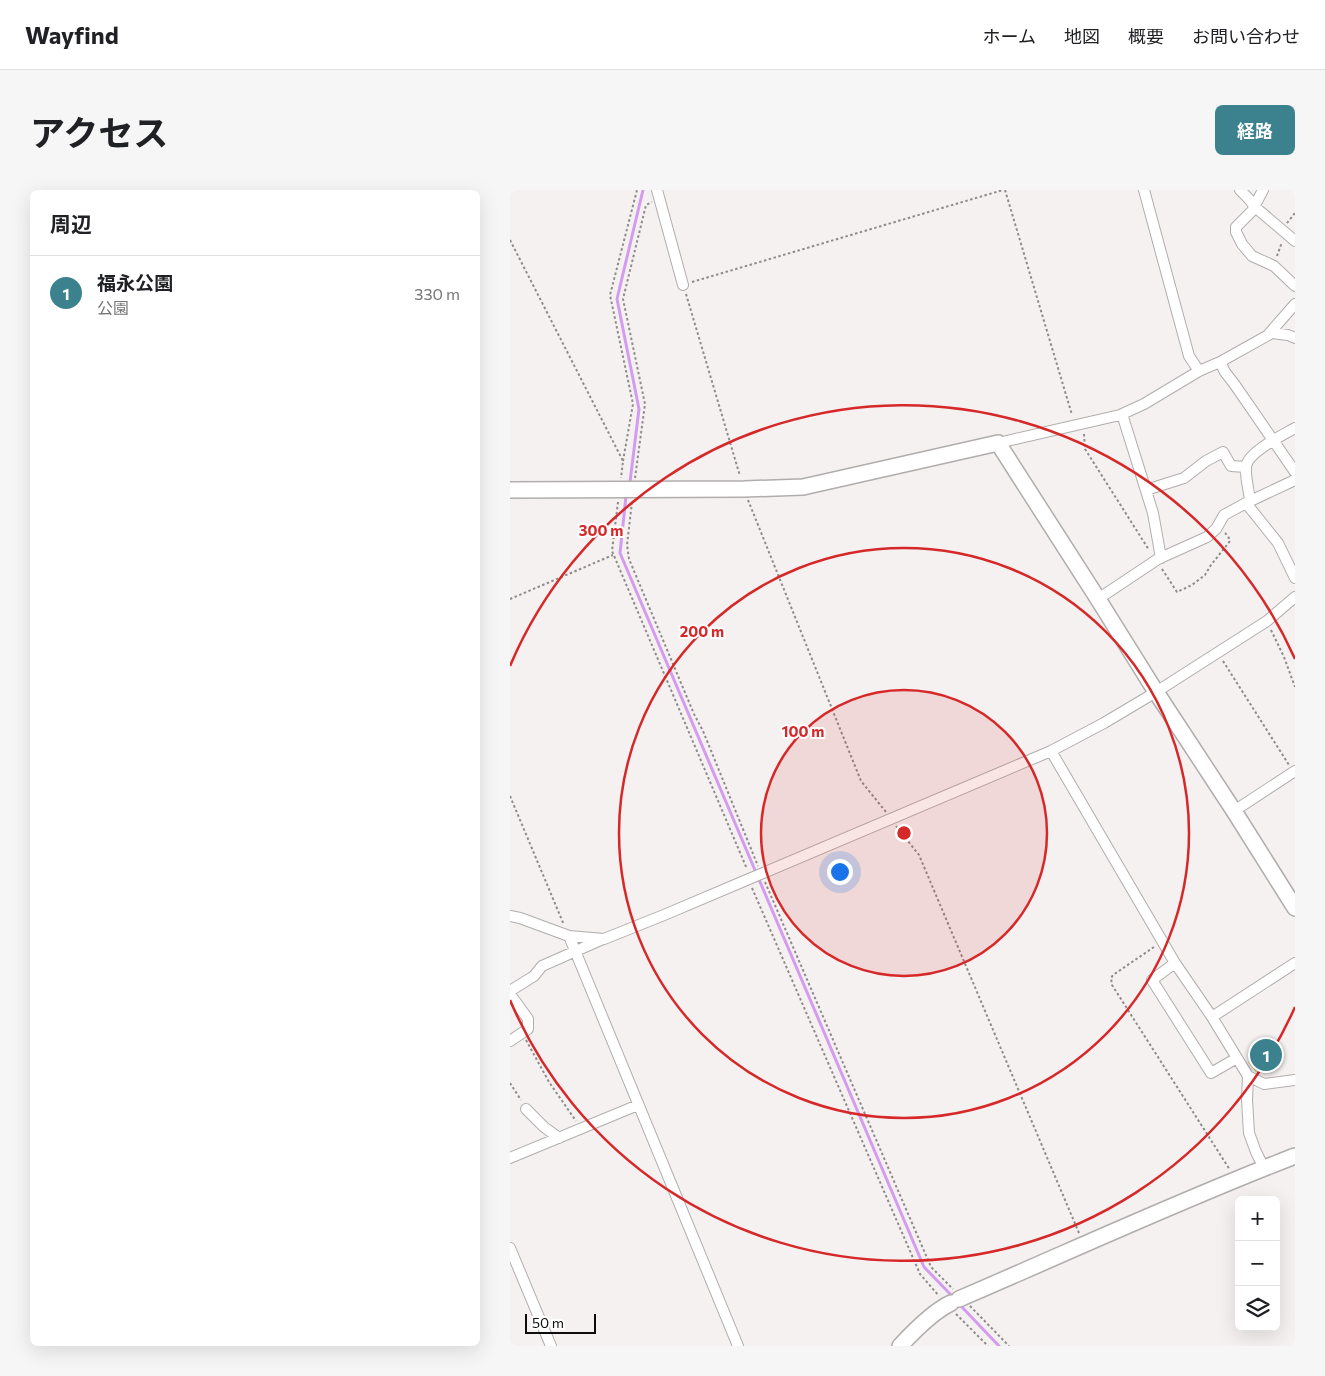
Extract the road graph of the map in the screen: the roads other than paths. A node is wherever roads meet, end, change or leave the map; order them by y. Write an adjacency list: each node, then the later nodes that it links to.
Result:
1 (1144, 190): 13 (street)
2 (1240, 190): 5 (street)
3 (1263, 190): 5 (street)
4 (658, 194): 7 (street)
5 (1255, 207): 6 (street); 8 (street)
6 (1295, 241)
7 (683, 284)
8 (1295, 286)
9 (1295, 304): 10 (street)
10 (1268, 335): 11 (street); 12 (street)
11 (1295, 338)
12 (1220, 362): 13 (street); 16 (street)
13 (1199, 371): 14 (street)
14 (1122, 414): 17 (street); 22 (street)
15 (1295, 428): 16 (street)
16 (1274, 441): 18 (street); 19 (street)
17 (998, 443): 21 (street); 27 (street)
18 (1246, 467): 22 (street); 23 (street)
19 (1295, 472)
20 (1295, 480): 23 (street)
21 (510, 490)
22 (1146, 490): 24 (street)
23 (1248, 502): 24 (street); 25 (street)
24 (1158, 559): 27 (street)
25 (1295, 578)
26 (1295, 597): 28 (street)
27 (1098, 600): 28 (street)
28 (1156, 692): 29 (street); 31 (street)
29 (1050, 750): 35 (street); 37 (street)
30 (1294, 771): 31 (street)
31 (1234, 810): 32 (street)
32 (1295, 908)
33 (510, 916): 34 (street)
34 (568, 936): 35 (street); 36 (street)
35 (604, 939): 36 (street)
36 (575, 952): 39 (street); 45 (street)
37 (1175, 963): 40 (street); 42 (street)
38 (1295, 963): 40 (street)
39 (510, 992): 41 (street)
40 (1212, 1017): 42 (street)
41 (510, 1041)
42 (1237, 1058): 43 (street)
43 (1248, 1076): 44 (street); 50 (street)
44 (1295, 1080)
45 (638, 1105): 47 (street); 53 (street)
46 (526, 1109): 47 (street)
47 (558, 1138): 49 (street)
48 (1295, 1156): 50 (street)
49 (510, 1158)
50 (1264, 1168): 54 (street)
51 (510, 1248): 52 (street)
52 (551, 1346)
53 (738, 1346)
54 (900, 1346)

